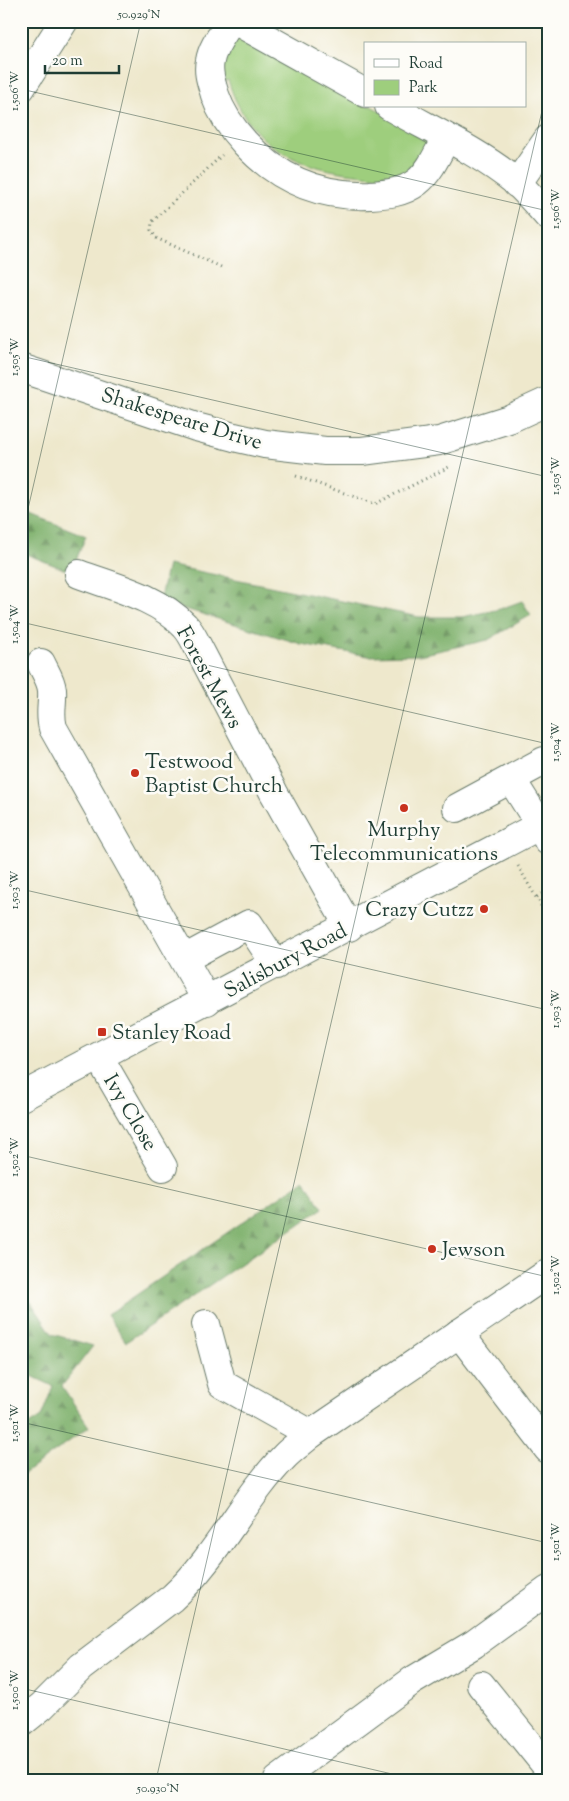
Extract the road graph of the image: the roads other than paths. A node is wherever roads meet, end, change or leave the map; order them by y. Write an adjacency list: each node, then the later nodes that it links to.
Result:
1 (64, 21): 4 (street)
2 (230, 21): 7 (street)
3 (236, 21): 5 (street)
4 (21, 88)
5 (364, 92)
6 (393, 108): 7 (street)
7 (446, 138): 9 (street)
8 (548, 139): 9 (street)
9 (517, 184): 10 (street)
10 (548, 216)
11 (21, 368): 12 (street, Shakespeare Drive)
12 (548, 401)
13 (78, 574): 19 (street, Forest Mews)
14 (40, 663): 20 (street)
15 (544, 761): 16 (street)
16 (510, 779): 17 (street); 18 (street)
17 (458, 808)
18 (545, 829): 19 (street, Salisbury Road)
19 (349, 926): 21 (street, Salisbury Road)
20 (184, 960): 21 (street); 22 (street)
21 (276, 965): 22 (street, Salisbury Road)
22 (207, 1001): 23 (street, Salisbury Road)
23 (98, 1057): 24 (street, Salisbury Road); 25 (street, Ivy Close)
24 (21, 1098)
25 (163, 1167)
26 (548, 1273): 28 (street)
27 (206, 1324): 29 (street)
28 (458, 1333): 29 (street); 30 (street)
29 (311, 1434): 33 (street)
30 (548, 1449)
31 (548, 1590): 35 (street)
32 (481, 1685): 34 (street)
33 (21, 1723)
34 (548, 1768)
35 (278, 1780)

